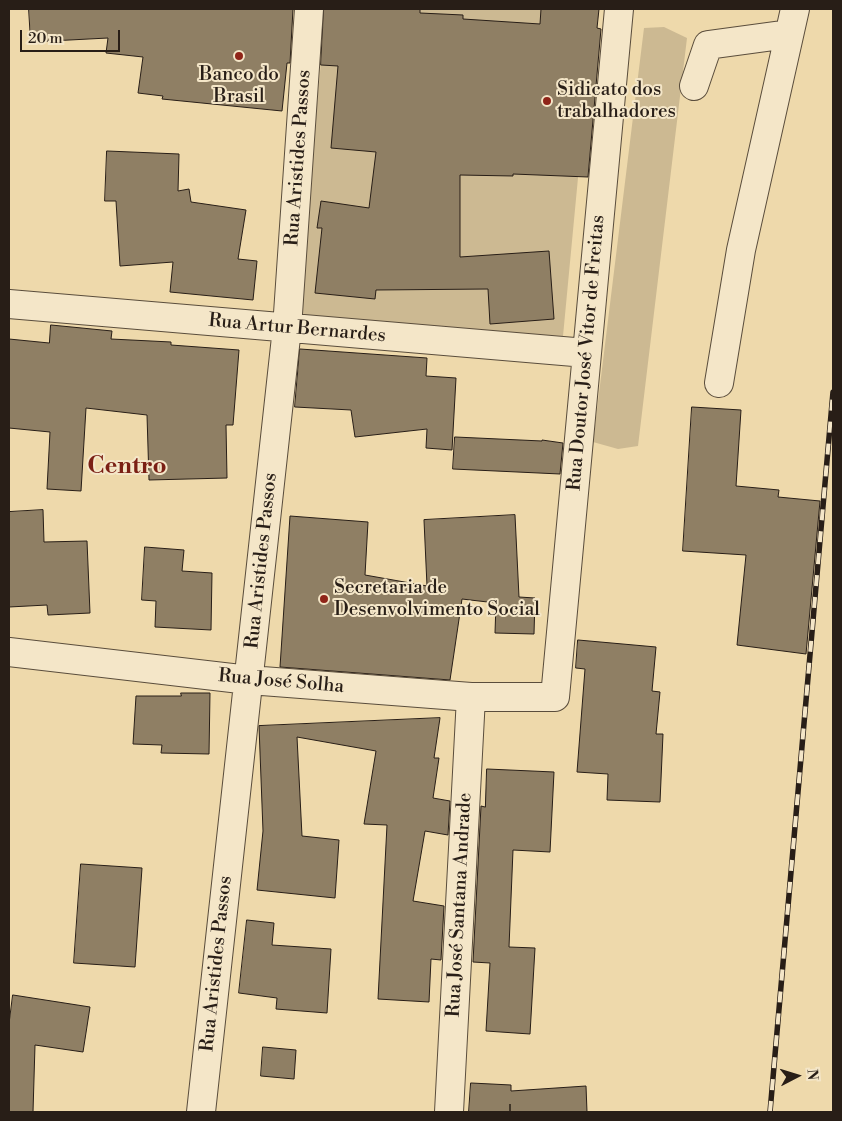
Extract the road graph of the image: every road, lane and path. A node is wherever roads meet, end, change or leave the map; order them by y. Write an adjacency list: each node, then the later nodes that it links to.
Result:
1 (309, 9): 6 (street, Rua Aristides Passos)
2 (619, 9): 7 (street, Rua Doutor José Vitor de Freitas)
3 (792, 21): 4 (street); 8 (street)
4 (694, 86)
5 (9, 304): 6 (street, Rua Artur Bernardes)
6 (287, 328): 7 (street, Rua Artur Bernardes); 10 (street, Rua Aristides Passos)
7 (586, 353): 12 (street, Rua Doutor José Vitor de Freitas)
8 (719, 383)
9 (9, 652): 10 (street, Rua José Solha)
10 (249, 680): 11 (street, Rua José Solha); 13 (street, Rua Aristides Passos)
11 (471, 698): 12 (street, Rua José Solha); 14 (street, Rua José Santana Andrade)
12 (555, 698)
13 (201, 1112)
14 (449, 1112)

